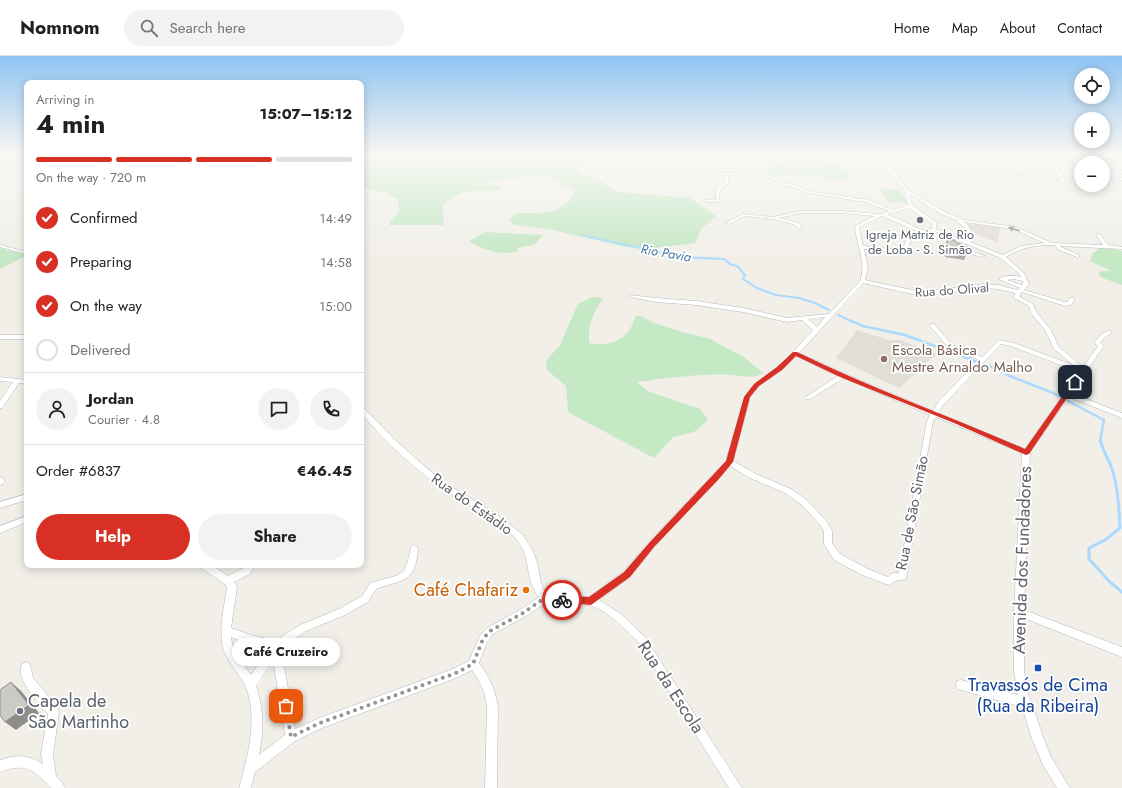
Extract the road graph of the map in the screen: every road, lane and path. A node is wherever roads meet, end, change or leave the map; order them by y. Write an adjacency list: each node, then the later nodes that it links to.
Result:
1 (718, 188): 5 (street)
2 (799, 188): 7 (street)
3 (907, 190): 4 (street); 6 (street)
4 (914, 196): 6 (street); 12 (street)
5 (706, 201)
6 (910, 201): 7 (street); 9 (street)
7 (892, 211): 8 (street)
8 (881, 214): 13 (street); 17 (street); 28 (street)
9 (926, 216): 10 (street); 17 (street)
10 (934, 216)
11 (941, 217): 12 (street)
12 (949, 217): 14 (street)
13 (773, 218): 15 (street); 16 (street)
14 (955, 219): 21 (street); 23 (street, one-way to 14)
15 (726, 223)
16 (800, 228)
17 (934, 230): 20 (street)
18 (911, 235): 28 (street)
19 (1098, 235): 27 (street)
20 (959, 239): 21 (street); 22 (street)
21 (967, 242): 33 (street)
22 (953, 244): 26 (street); 31 (street)
23 (1050, 244): 24 (street); 33 (street)
24 (1056, 244): 27 (street); 32 (street)
25 (0, 246): 30 (street)
26 (943, 246)
27 (1106, 246): 29 (street)
28 (862, 247): 35 (street)
29 (1122, 248)
30 (24, 252)
31 (983, 256)
32 (1077, 256)
33 (1003, 257): 34 (street)
34 (1025, 280): 36 (street); 36 (street)
35 (862, 281): 36 (street, Rua do Olival); 39 (street)
36 (1020, 291): 38 (street); 48 (street)
37 (632, 296): 40 (street)
38 (1072, 299)
39 (832, 314): 40 (street); 42 (street)
40 (804, 319): 42 (street)
41 (932, 325): 47 (street)
42 (817, 330): 46 (street)
43 (1108, 332): 48 (street, Avenida dos Fundadores)
44 (0, 337): 45 (street)
45 (24, 337)
46 (795, 353): 49 (street); 60 (street)
47 (983, 359): 48 (street, Rua de São Simão); 57 (street, Rua de São Simão)
48 (1083, 371): 53 (street, Avenida dos Fundadores)
49 (842, 376): 54 (street); 57 (street)
50 (0, 379): 51 (street)
51 (16, 382): 52 (street); 55 (street)
52 (24, 382)
53 (1065, 397): 58 (street); 59 (street, Avenida dos Fundadores)
54 (808, 398)
55 (0, 406)
56 (364, 412): 69 (street, Rua do Estádio)
57 (934, 413): 59 (street); 60 (street, Rua de São Simão)
58 (1122, 416)
59 (1026, 452): 71 (street, Avenida dos Fundadores)
60 (729, 462): 70 (street)
61 (24, 498): 62 (street)
62 (0, 505)
63 (24, 520): 64 (street)
64 (0, 530)
65 (414, 549): 73 (street)
66 (208, 568): 68 (street)
67 (248, 568): 68 (street)
68 (228, 581): 72 (street)
69 (546, 597): 70 (street); 75 (street)
70 (591, 601): 87 (street, Rua da Escola)
71 (1019, 612): 74 (street); 79 (street, Avenida dos Fundadores)
72 (226, 631): 73 (street); 77 (street)
73 (276, 646): 77 (street); 80 (street)
74 (1122, 652)
75 (473, 664): 80 (street); 86 (street)
76 (26, 667): 83 (street)
77 (251, 684): 82 (street)
78 (961, 685): 79 (street)
79 (1025, 702): 88 (street, Avenida dos Fundadores)
80 (291, 737): 82 (street)
81 (0, 766): 83 (street)
82 (250, 769): 85 (street)
83 (50, 777): 84 (street)
84 (59, 788)
85 (245, 788)
86 (491, 788)
87 (736, 788)
88 (1064, 788)

